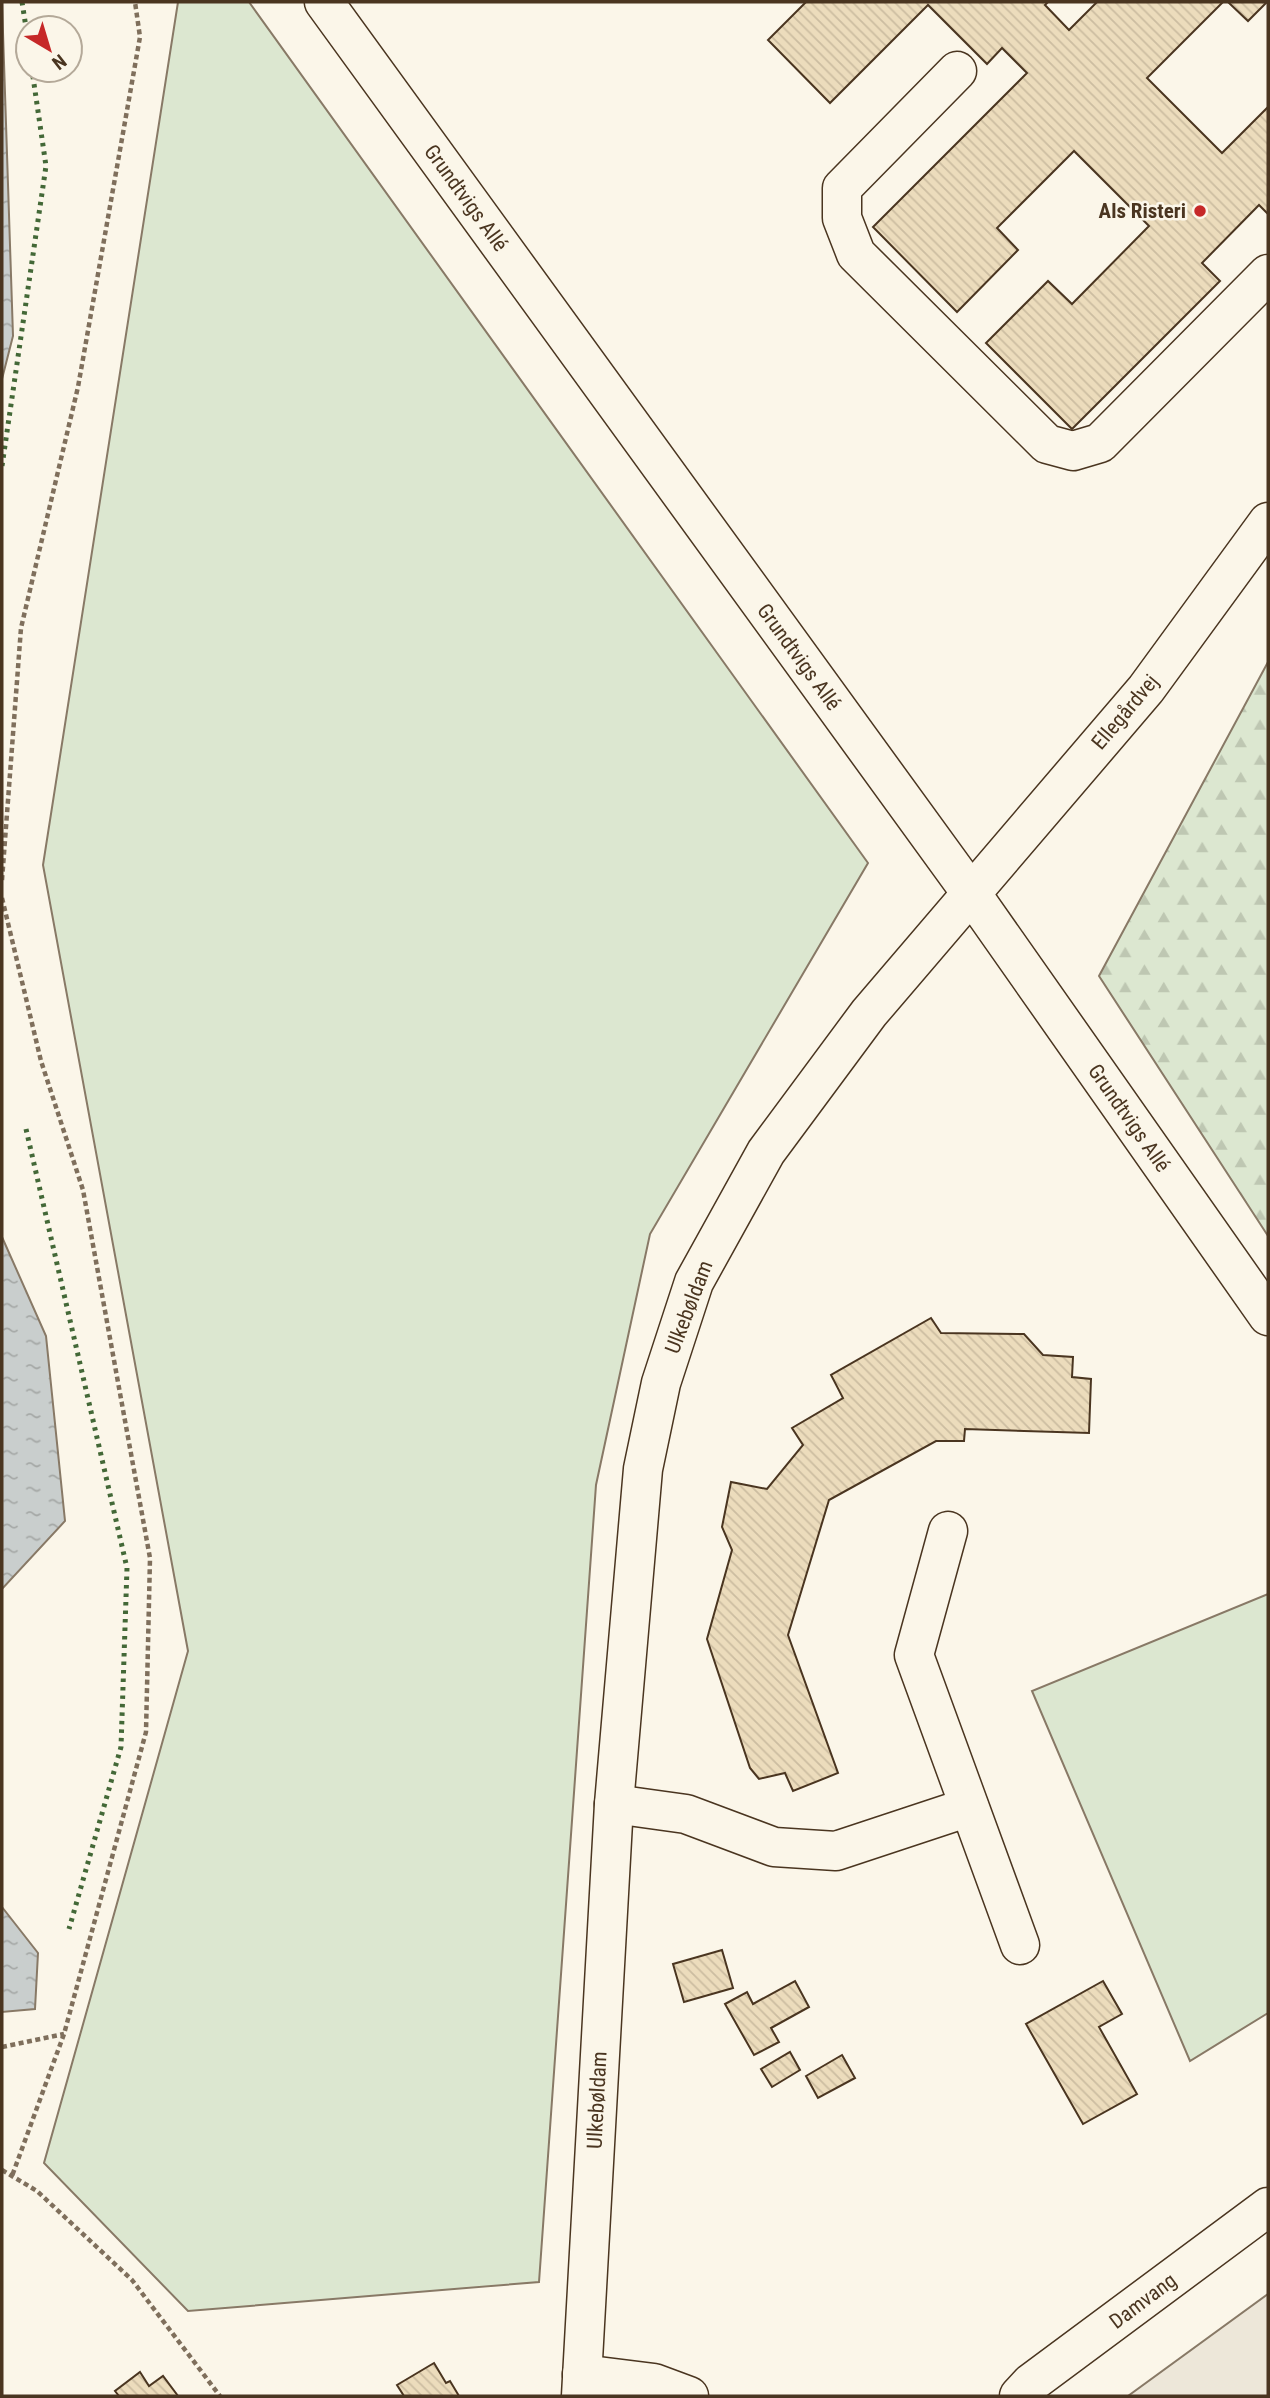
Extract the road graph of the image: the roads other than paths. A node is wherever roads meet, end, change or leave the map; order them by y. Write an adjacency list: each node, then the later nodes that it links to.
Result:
1 (324, 2): 5 (street, Grundtvigs Allé)
2 (957, 71): 3 (street)
3 (1268, 275)
4 (1268, 522): 5 (street, Ellegårdvej)
5 (971, 893): 6 (street, Grundtvigs Allé); 8 (street, Ulkebøldam)
6 (1268, 1316)
7 (947, 1531): 9 (street)
8 (614, 1804): 9 (street); 12 (street, Ulkebøldam)
9 (970, 1807): 10 (street)
10 (1020, 1945)
11 (1268, 2207): 14 (street, Damvang)
12 (581, 2385): 13 (street)
13 (689, 2396)
14 (1019, 2396)

